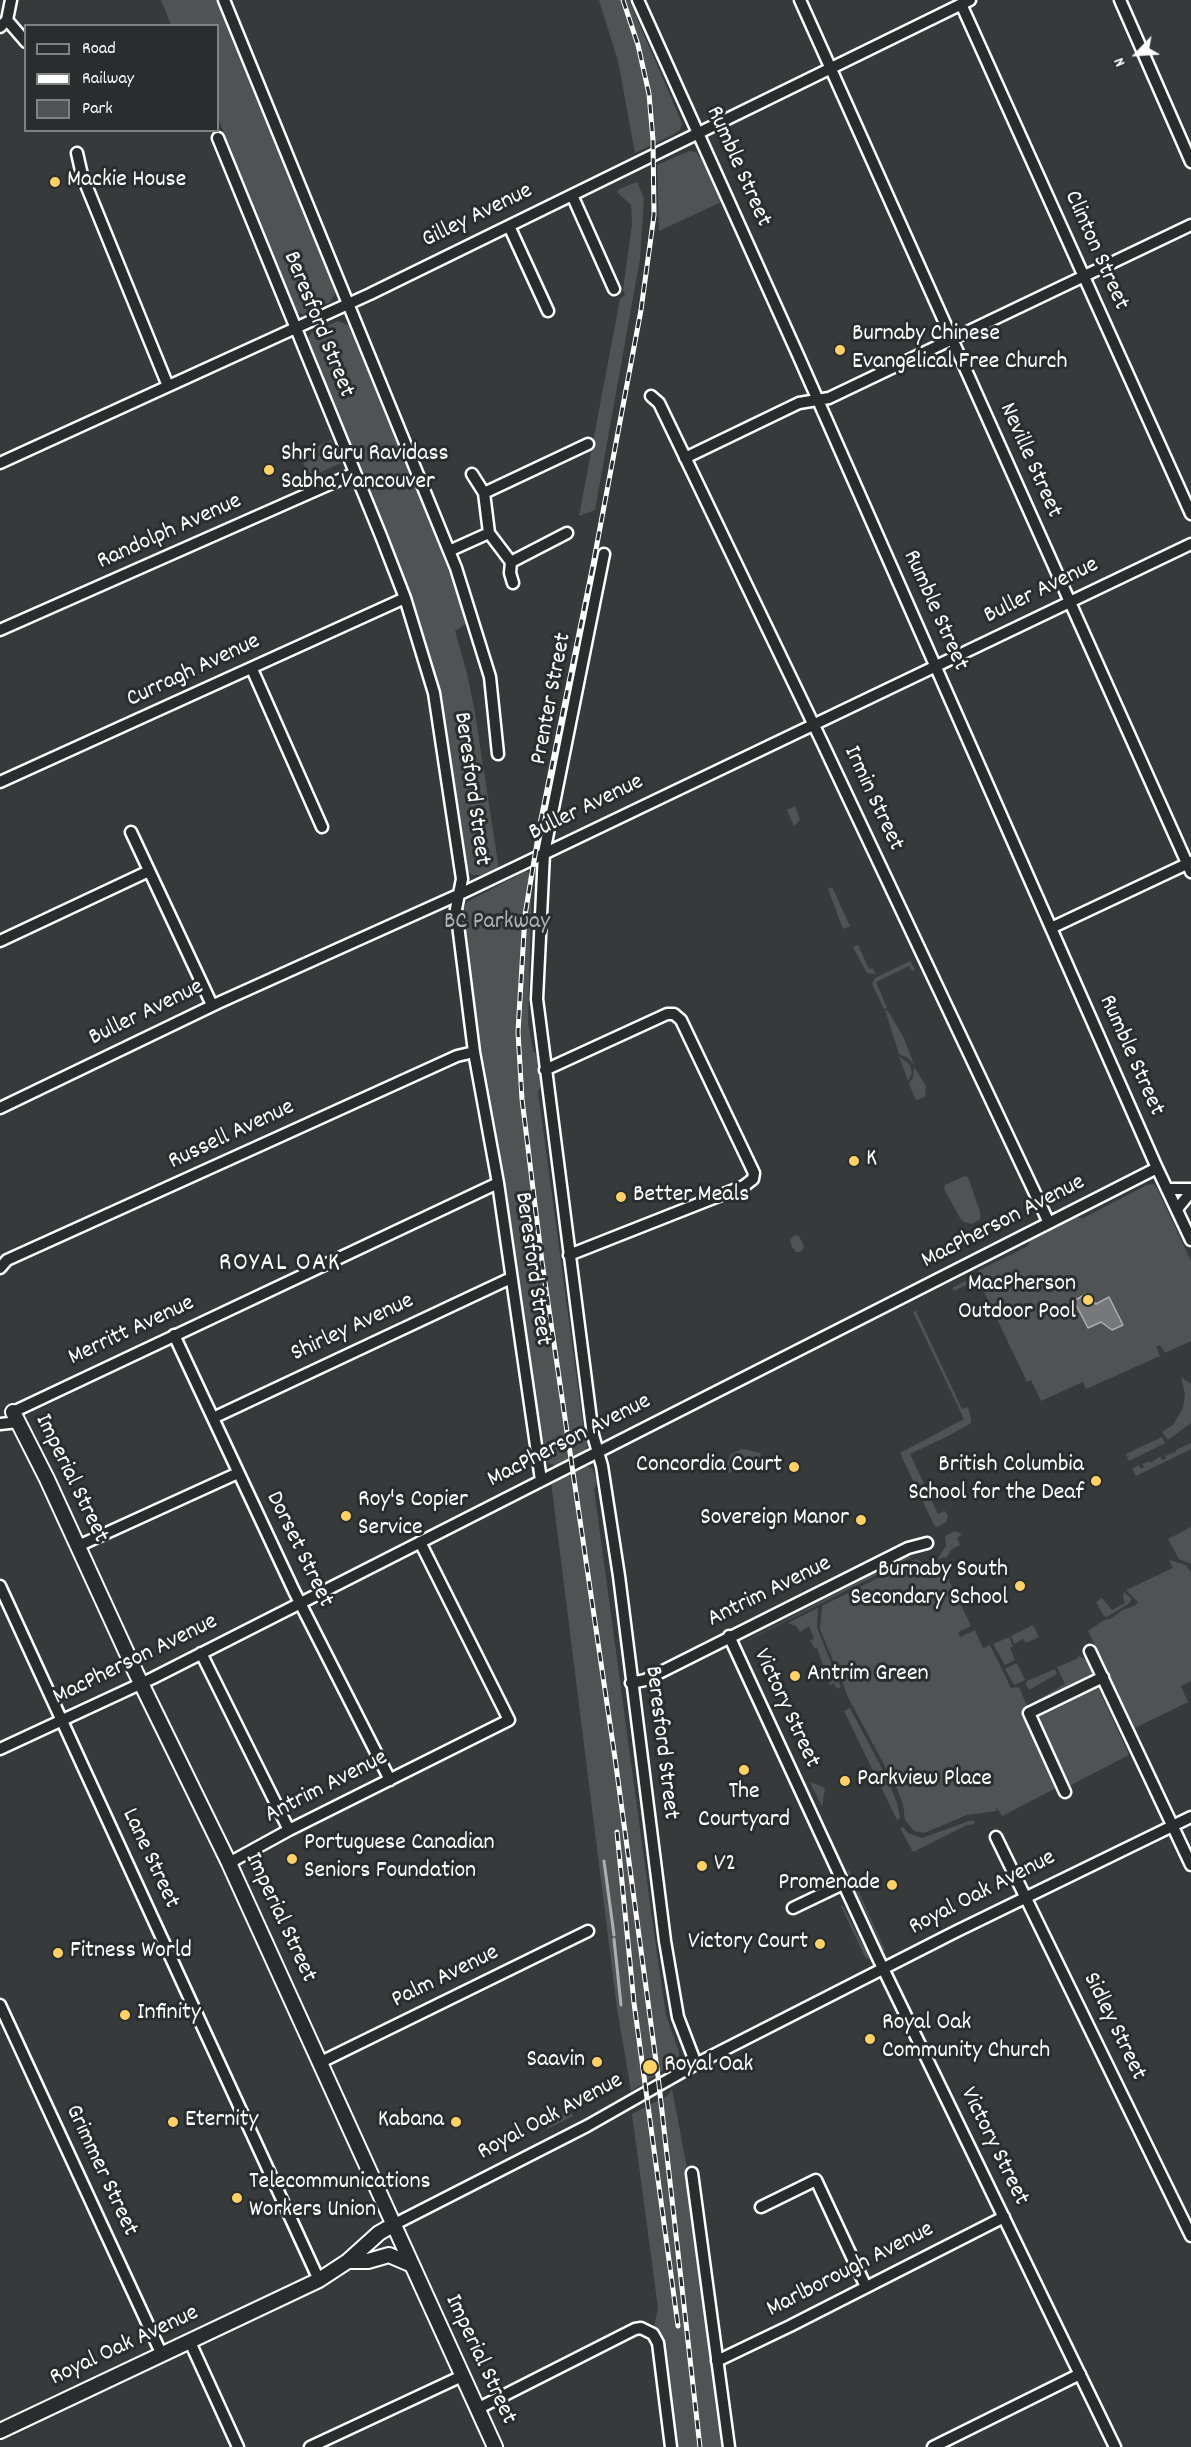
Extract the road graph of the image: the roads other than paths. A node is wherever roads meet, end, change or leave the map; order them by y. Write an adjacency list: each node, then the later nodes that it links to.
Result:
1 (11, 0): 7 (street)
2 (224, 0): 19 (street, Beresford Street)
3 (638, 0): 10 (street, Rumble Street)
4 (800, 0): 9 (street, Neville Street)
5 (1120, 0): 13 (street)
6 (966, 2): 9 (street, Gilley Avenue); 17 (street, Clinton Street)
7 (3, 23): 8 (street)
8 (24, 40)
9 (831, 68): 10 (street, Gilley Avenue); 22 (street, Neville Street)
10 (698, 133): 14 (street, Gilley Avenue); 25 (street, Rumble Street)
11 (218, 138): 21 (street, Beresford Street)
12 (77, 153): 23 (street)
13 (1191, 162)
14 (572, 195): 16 (street, Gilley Avenue); 18 (street)
15 (1191, 225): 17 (street)
16 (509, 226): 19 (street, Gilley Avenue); 20 (street)
17 (1083, 276): 22 (street); 32 (street, Clinton Street)
18 (614, 289)
19 (348, 305): 21 (street, Gilley Avenue); 36 (street, Beresford Street)
20 (548, 311)
21 (296, 329): 23 (street, Gilley Avenue); 29 (street, Beresford Street)
22 (951, 339): 25 (street); 41 (street, Neville Street)
23 (168, 386): 28 (street, Gilley Avenue)
24 (651, 396): 27 (street, Irmin Street)
25 (818, 400): 27 (street); 43 (street, Rumble Street)
26 (588, 444): 31 (street)
27 (684, 458): 45 (street, Irmin Street)
28 (0, 463)
29 (355, 473): 40 (street, Beresford Street); 42 (street, Randolph Avenue)
30 (472, 474): 31 (street)
31 (484, 493): 33 (street)
32 (1191, 514)
33 (489, 533): 36 (street); 38 (street)
34 (567, 533): 38 (street)
35 (1191, 544): 41 (street, Buller Avenue)
36 (449, 551): 46 (street, Beresford Street)
37 (604, 554): 50 (street, Prenter Street)
38 (511, 562): 39 (street)
39 (513, 583)
40 (405, 598): 44 (street, Curragh Avenue); 53 (street, Beresford Street)
41 (1070, 601): 43 (street, Buller Avenue); 51 (street, Neville Street)
42 (0, 630)
43 (935, 667): 45 (street, Buller Avenue); 54 (street, Rumble Street)
44 (252, 669): 47 (street, Curragh Avenue); 48 (street)
45 (813, 723): 50 (street, Buller Avenue); 65 (street, Irmin Street)
46 (498, 754)
47 (0, 783)
48 (322, 827)
49 (131, 832): 52 (street)
50 (544, 853): 53 (street, Buller Avenue); 58 (street, Beresford Street)
51 (1190, 866): 54 (street)
52 (149, 871): 55 (street); 56 (street)
53 (460, 894): 56 (street, Buller Avenue); 57 (street, Beresford Street)
54 (1052, 928): 60 (street, Rumble Street)
55 (0, 941)
56 (212, 1005): 59 (street, Buller Avenue)
57 (474, 1052): 61 (street, Beresford Street); 68 (street, Russell Avenue)
58 (545, 1070): 67 (street, Beresford Street); 67 (street)
59 (0, 1108)
60 (1157, 1168): 62 (street, Rumble Street); 65 (street, MacPherson Avenue)
61 (498, 1183): 69 (street, Beresford Street); 70 (street, Merritt Avenue)
62 (1167, 1189): 63 (street); 64 (street, Rumble Street)
63 (1191, 1190): 64 (street)
64 (1177, 1209): 66 (street, Rumble Street)
65 (1049, 1223): 74 (street, MacPherson Avenue)
66 (1191, 1240)
67 (569, 1255): 74 (street, Beresford Street)
68 (2, 1262)
69 (511, 1278): 72 (street, Shirley Avenue); 76 (street, Beresford Street)
70 (174, 1335): 71 (street, Merritt Avenue); 72 (street, Dorset Street)
71 (15, 1417): 73 (street, Merritt Avenue); 79 (main road, Imperial Street)
72 (213, 1418): 75 (street, Dorset Street)
73 (0, 1424)
74 (597, 1452): 76 (street, MacPherson Avenue); 86 (street, Beresford Street)
75 (238, 1473): 79 (street); 81 (street, Dorset Street)
76 (541, 1480): 77 (street, MacPherson Avenue)
77 (420, 1542): 81 (street, MacPherson Avenue); 90 (street, Antrim Avenue)
78 (927, 1543): 82 (street, Antrim Avenue)
79 (78, 1546): 87 (main road, Imperial Street)
80 (0, 1586): 88 (street, Lane Street)
81 (300, 1603): 84 (street, MacPherson Avenue); 90 (street, Dorset Street)
82 (729, 1636): 86 (street, Antrim Avenue); 98 (street, Victory Street)
83 (1090, 1651): 85 (street)
84 (201, 1653): 87 (street, MacPherson Avenue); 94 (street)
85 (1103, 1677): 91 (street); 93 (street)
86 (631, 1683): 105 (street, Beresford Street)
87 (142, 1684): 88 (street, MacPherson Avenue); 96 (main road, Imperial Street)
88 (61, 1721): 89 (street, MacPherson Avenue); 113 (street, Lane Street)
89 (0, 1749)
90 (390, 1780): 94 (street, Antrim Avenue)
91 (1065, 1792)
92 (1191, 1817): 93 (street, Royal Oak Avenue)
93 (1172, 1825): 97 (street); 99 (street, Royal Oak Avenue)
94 (289, 1830): 96 (street, Antrim Avenue)
95 (996, 1837): 99 (street, Sidley Street)
96 (229, 1863): 104 (main road, Imperial Street)
97 (1191, 1865)
98 (843, 1884): 100 (street); 102 (street, Victory Street)
99 (1025, 1897): 102 (street, Royal Oak Avenue); 110 (street, Sidley Street)
100 (793, 1908)
101 (588, 1931): 104 (street, Palm Avenue)
102 (883, 1969): 105 (street, Royal Oak Avenue); 108 (street, Victory Street)
103 (0, 2005): 116 (street, Grimmer Street)
104 (321, 2062): 109 (main road, Imperial Street)
105 (696, 2064): 109 (street, Royal Oak Avenue)
106 (693, 2173): 117 (street)
107 (761, 2207): 114 (street)
108 (1004, 2217): 114 (street, Marlborough Avenue); 118 (street, Victory Street)
109 (393, 2225): 111 (main road, Royal Oak Avenue); 112 (main road, Imperial Street)
110 (1191, 2236)
111 (348, 2261): 112 (main road); 113 (main road, Royal Oak Avenue)
112 (410, 2264): 119 (main road, Imperial Street)
113 (319, 2280): 115 (main road, Royal Oak Avenue)
114 (866, 2287): 117 (street, Marlborough Avenue)
115 (190, 2342): 116 (main road, Royal Oak Avenue); 122 (street)
116 (162, 2355): 121 (main road, Royal Oak Avenue)
117 (717, 2361): 126 (street)
118 (1080, 2374): 127 (street); 128 (street, Victory Street)
119 (462, 2376): 120 (main road, Imperial Street); 123 (street)
120 (477, 2409): 124 (main road, Imperial Street); 125 (street)
121 (0, 2431)
122 (238, 2447)
123 (310, 2447)
124 (495, 2447)
125 (671, 2447)
126 (729, 2447)
127 (933, 2447)
128 (1115, 2447)

